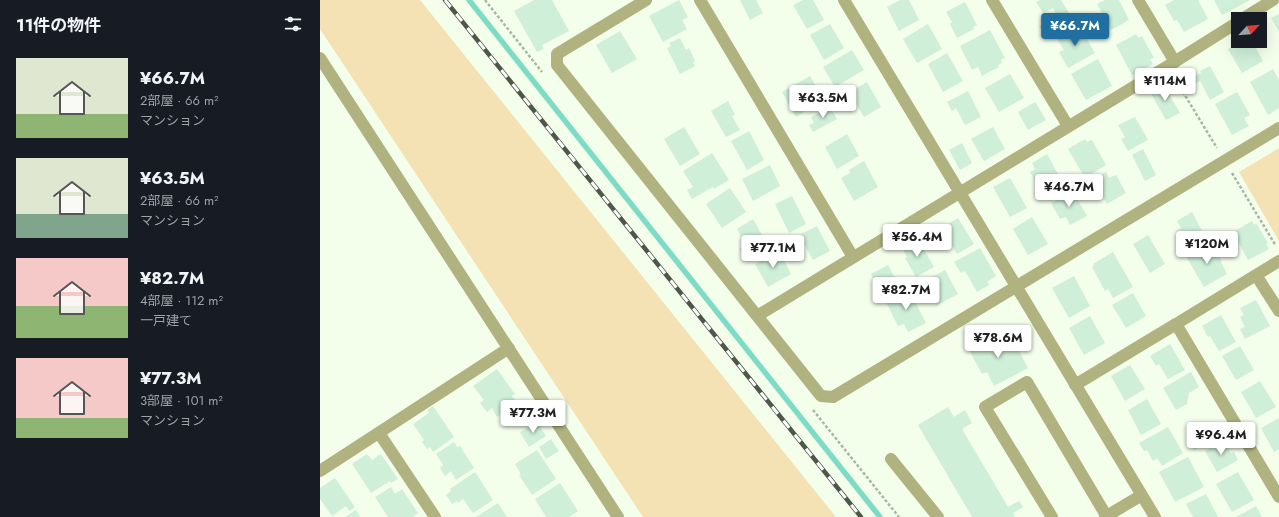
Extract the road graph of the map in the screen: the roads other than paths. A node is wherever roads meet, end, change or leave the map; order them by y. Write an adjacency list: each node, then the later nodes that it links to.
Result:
1 (646, 0): 19 (street)
2 (700, 0): 14 (street)
3 (844, 0): 13 (street)
4 (992, 0): 11 (street)
5 (1138, 0): 10 (street)
6 (1267, 2): 7 (street)
7 (1252, 12)
8 (1231, 26): 10 (street)
9 (320, 58): 21 (street)
10 (1175, 62): 11 (street)
11 (1068, 126): 13 (street)
12 (1279, 128): 17 (street)
13 (960, 193): 14 (street); 17 (street)
14 (853, 257): 19 (street)
15 (1279, 261): 16 (street)
16 (1256, 275): 18 (street); 20 (street)
17 (1016, 286): 19 (street); 22 (street)
18 (1279, 311)
19 (757, 316)
20 (1176, 324): 22 (street); 27 (street)
21 (509, 348): 23 (street); 29 (street)
22 (1075, 385): 26 (street)
23 (378, 433): 25 (street); 28 (street)
24 (891, 459): 30 (street)
25 (320, 471)
26 (1142, 495): 32 (street); 33 (street)
27 (1279, 497)
28 (435, 517)
29 (618, 517)
30 (938, 517)
31 (1052, 517): 32 (street)
32 (1106, 517)
33 (1155, 517)

